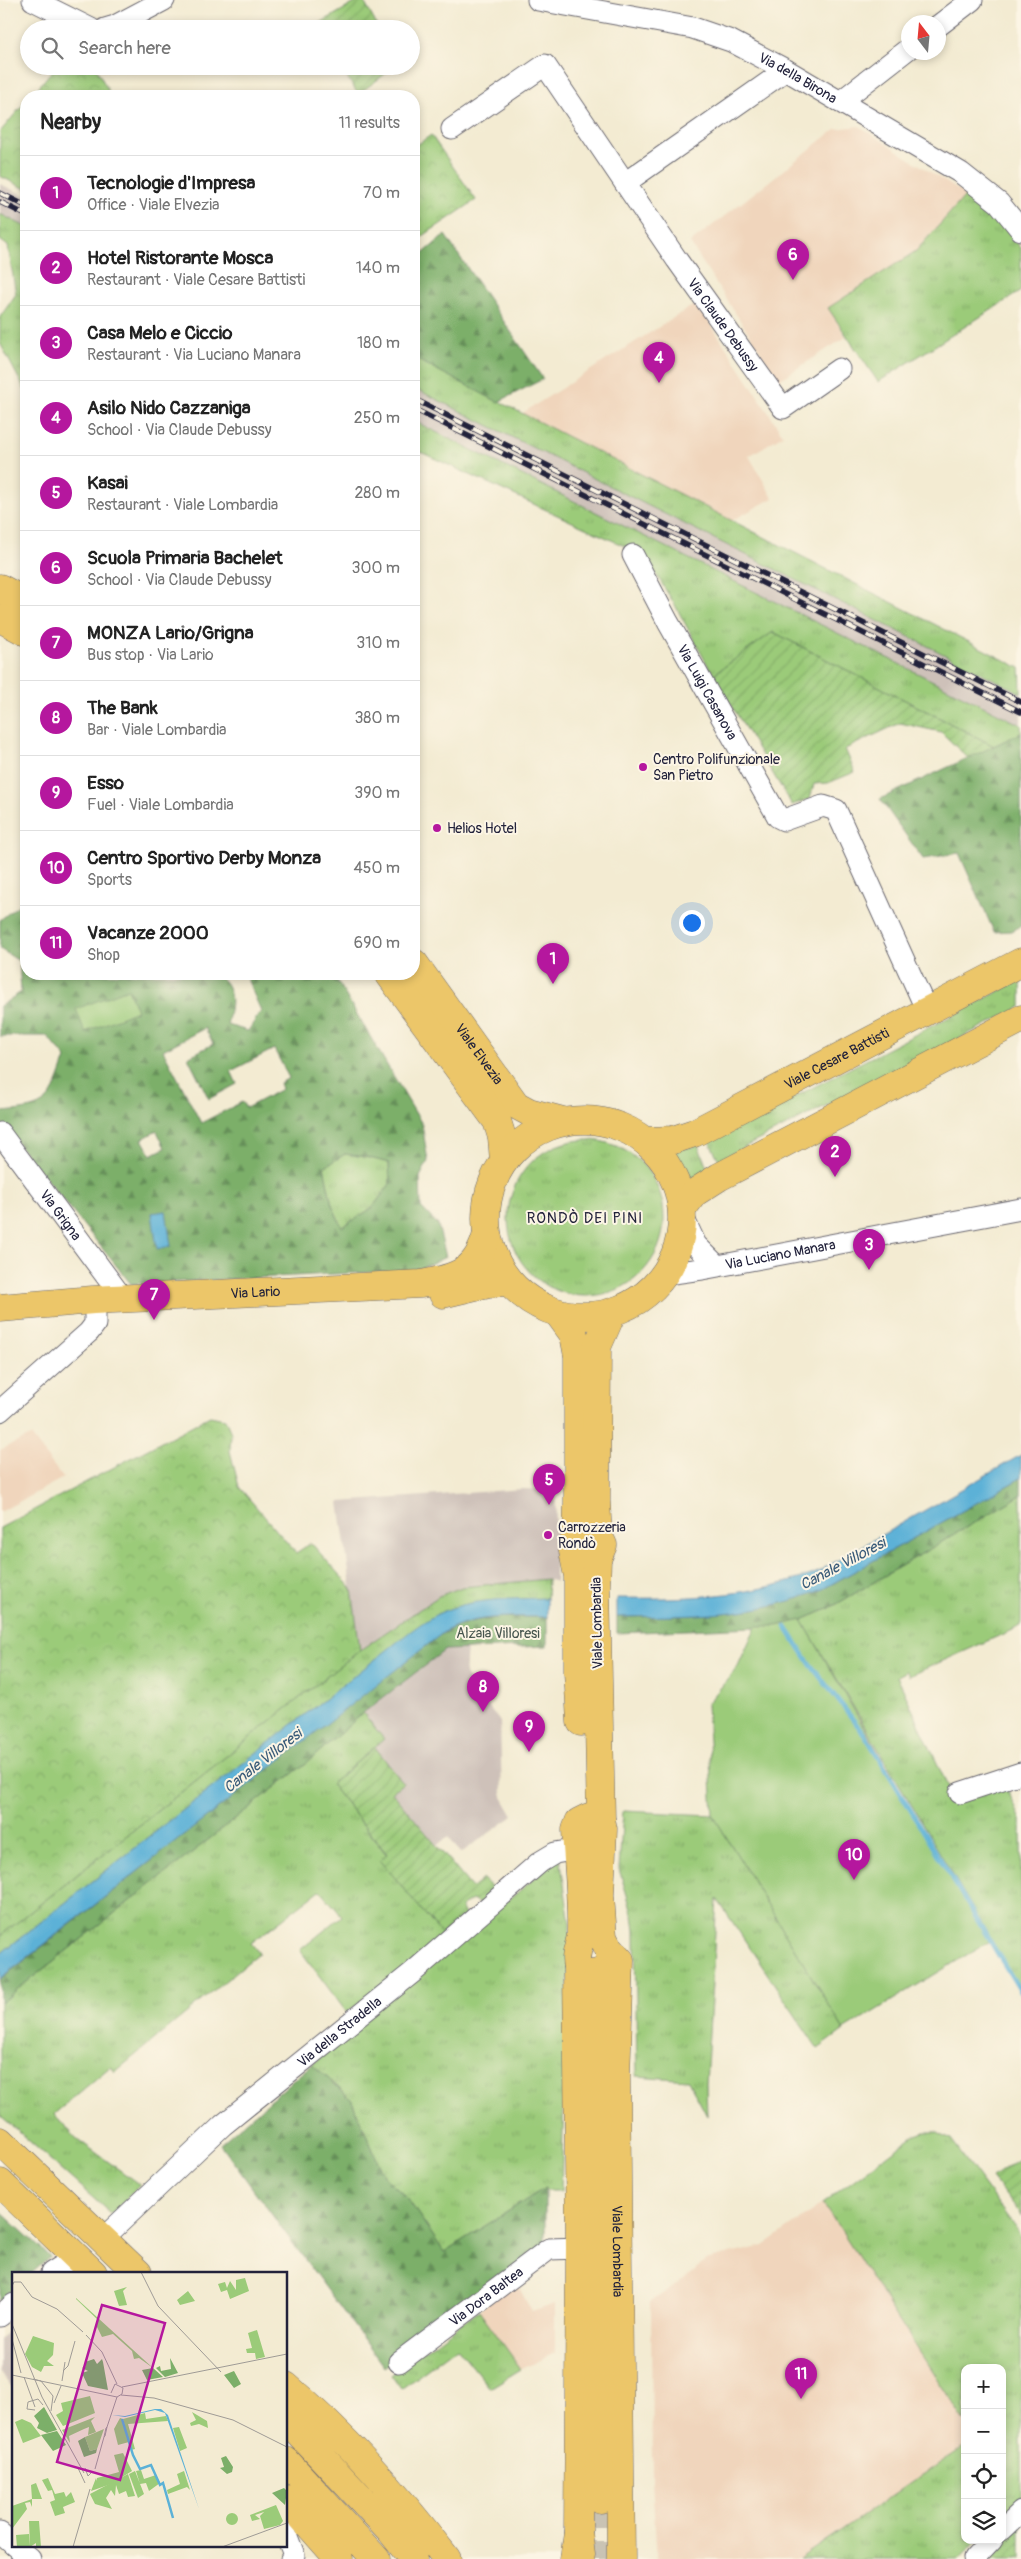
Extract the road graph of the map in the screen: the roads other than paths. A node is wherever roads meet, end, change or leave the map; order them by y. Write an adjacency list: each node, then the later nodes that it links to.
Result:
1 (32, 0): 5 (street)
2 (164, 0): 6 (street)
3 (538, 0): 9 (street, Via della Birona)
4 (972, 0): 7 (street)
5 (73, 20)
6 (126, 20)
7 (946, 20)
8 (901, 54): 10 (street)
9 (786, 70): 10 (street, Via della Birona); 12 (street)
10 (840, 102): 13 (street, Via della Birona)
11 (452, 129): 12 (street, Via Claude Debussy)
12 (625, 183): 14 (street, Via Claude Debussy)
13 (1021, 230)
14 (839, 369)
15 (633, 555): 23 (street, Via Luigi Casanova)
16 (0, 588): 17 (main road)
17 (20, 599)
18 (0, 618): 19 (main road)
19 (20, 629)
20 (1021, 962): 23 (main road, Viale Cesare Battisti)
21 (420, 970): 25 (main road, Viale Elvezia)
22 (393, 980): 28 (main road, Viale Elvezia)
23 (927, 1011): 27 (main road, Viale Cesare Battisti)
24 (1021, 1020): 30 (main road)
25 (563, 1121): 27 (main road); 28 (main road)
26 (0, 1133): 36 (street, Via Grigna)
27 (647, 1141): 30 (main road)
28 (504, 1161): 31 (main road)
29 (1021, 1209): 32 (street, Via Luciano Manara)
30 (683, 1214): 32 (street, Via Luciano Manara); 33 (main road)
31 (487, 1234): 34 (main road); 36 (main road, Via Lario)
32 (716, 1265): 33 (street, Via Luciano Manara)
33 (666, 1274): 39 (main road)
34 (509, 1282): 40 (main road); 41 (main road, Via Lario)
35 (0, 1297): 37 (street)
36 (118, 1299): 37 (main road, Via Lario)
37 (34, 1304): 38 (main road, Via Lario)
38 (0, 1308)
39 (612, 1312): 40 (main road); 46 (main road, Viale Lombardia)
40 (558, 1313): 46 (main road, Viale Lombardia)
41 (95, 1314): 42 (main road, Via Lario); 43 (street)
42 (0, 1322)
43 (0, 1411)
44 (1021, 1773): 45 (street)
45 (960, 1793)
46 (592, 1819): 47 (main road, Viale Lombardia); 48 (main road, Viale Lombardia)
47 (579, 1849): 49 (main road, Viale Lombardia); 52 (street, Via della Stradella)
48 (608, 1948): 49 (main road, Viale Lombardia); 82 (main road, Viale Lombardia)
49 (587, 1971): 53 (main road, Viale Lombardia); 63 (main road)
50 (0, 2141): 55 (main road)
51 (0, 2184): 54 (main road)
52 (112, 2230)
53 (580, 2248): 58 (street, Via Dora Baltea); 68 (main road, Viale Lombardia)
54 (92, 2272)
55 (137, 2272)
56 (12, 2306): 57 (street)
57 (0, 2316)
58 (399, 2362)
59 (288, 2388): 62 (main road)
60 (288, 2421): 77 (main road)
61 (288, 2462): 76 (main road)
62 (390, 2487): 78 (main road); 79 (main road)
63 (600, 2499)
64 (288, 2501): 75 (main road)
65 (1021, 2512): 66 (street)
66 (1006, 2526)
67 (0, 2532): 70 (street)
68 (578, 2532): 80 (main road); 81 (main road, Viale Lombardia)
69 (288, 2539): 74 (street)
70 (12, 2543)
71 (988, 2544): 83 (street)
72 (15, 2546): 73 (street)
73 (30, 2559)
74 (291, 2559)
75 (339, 2559)
76 (376, 2559)
77 (413, 2559)
78 (447, 2559)
79 (462, 2559)
80 (574, 2559)
81 (582, 2559)
82 (621, 2559)
83 (974, 2559)

